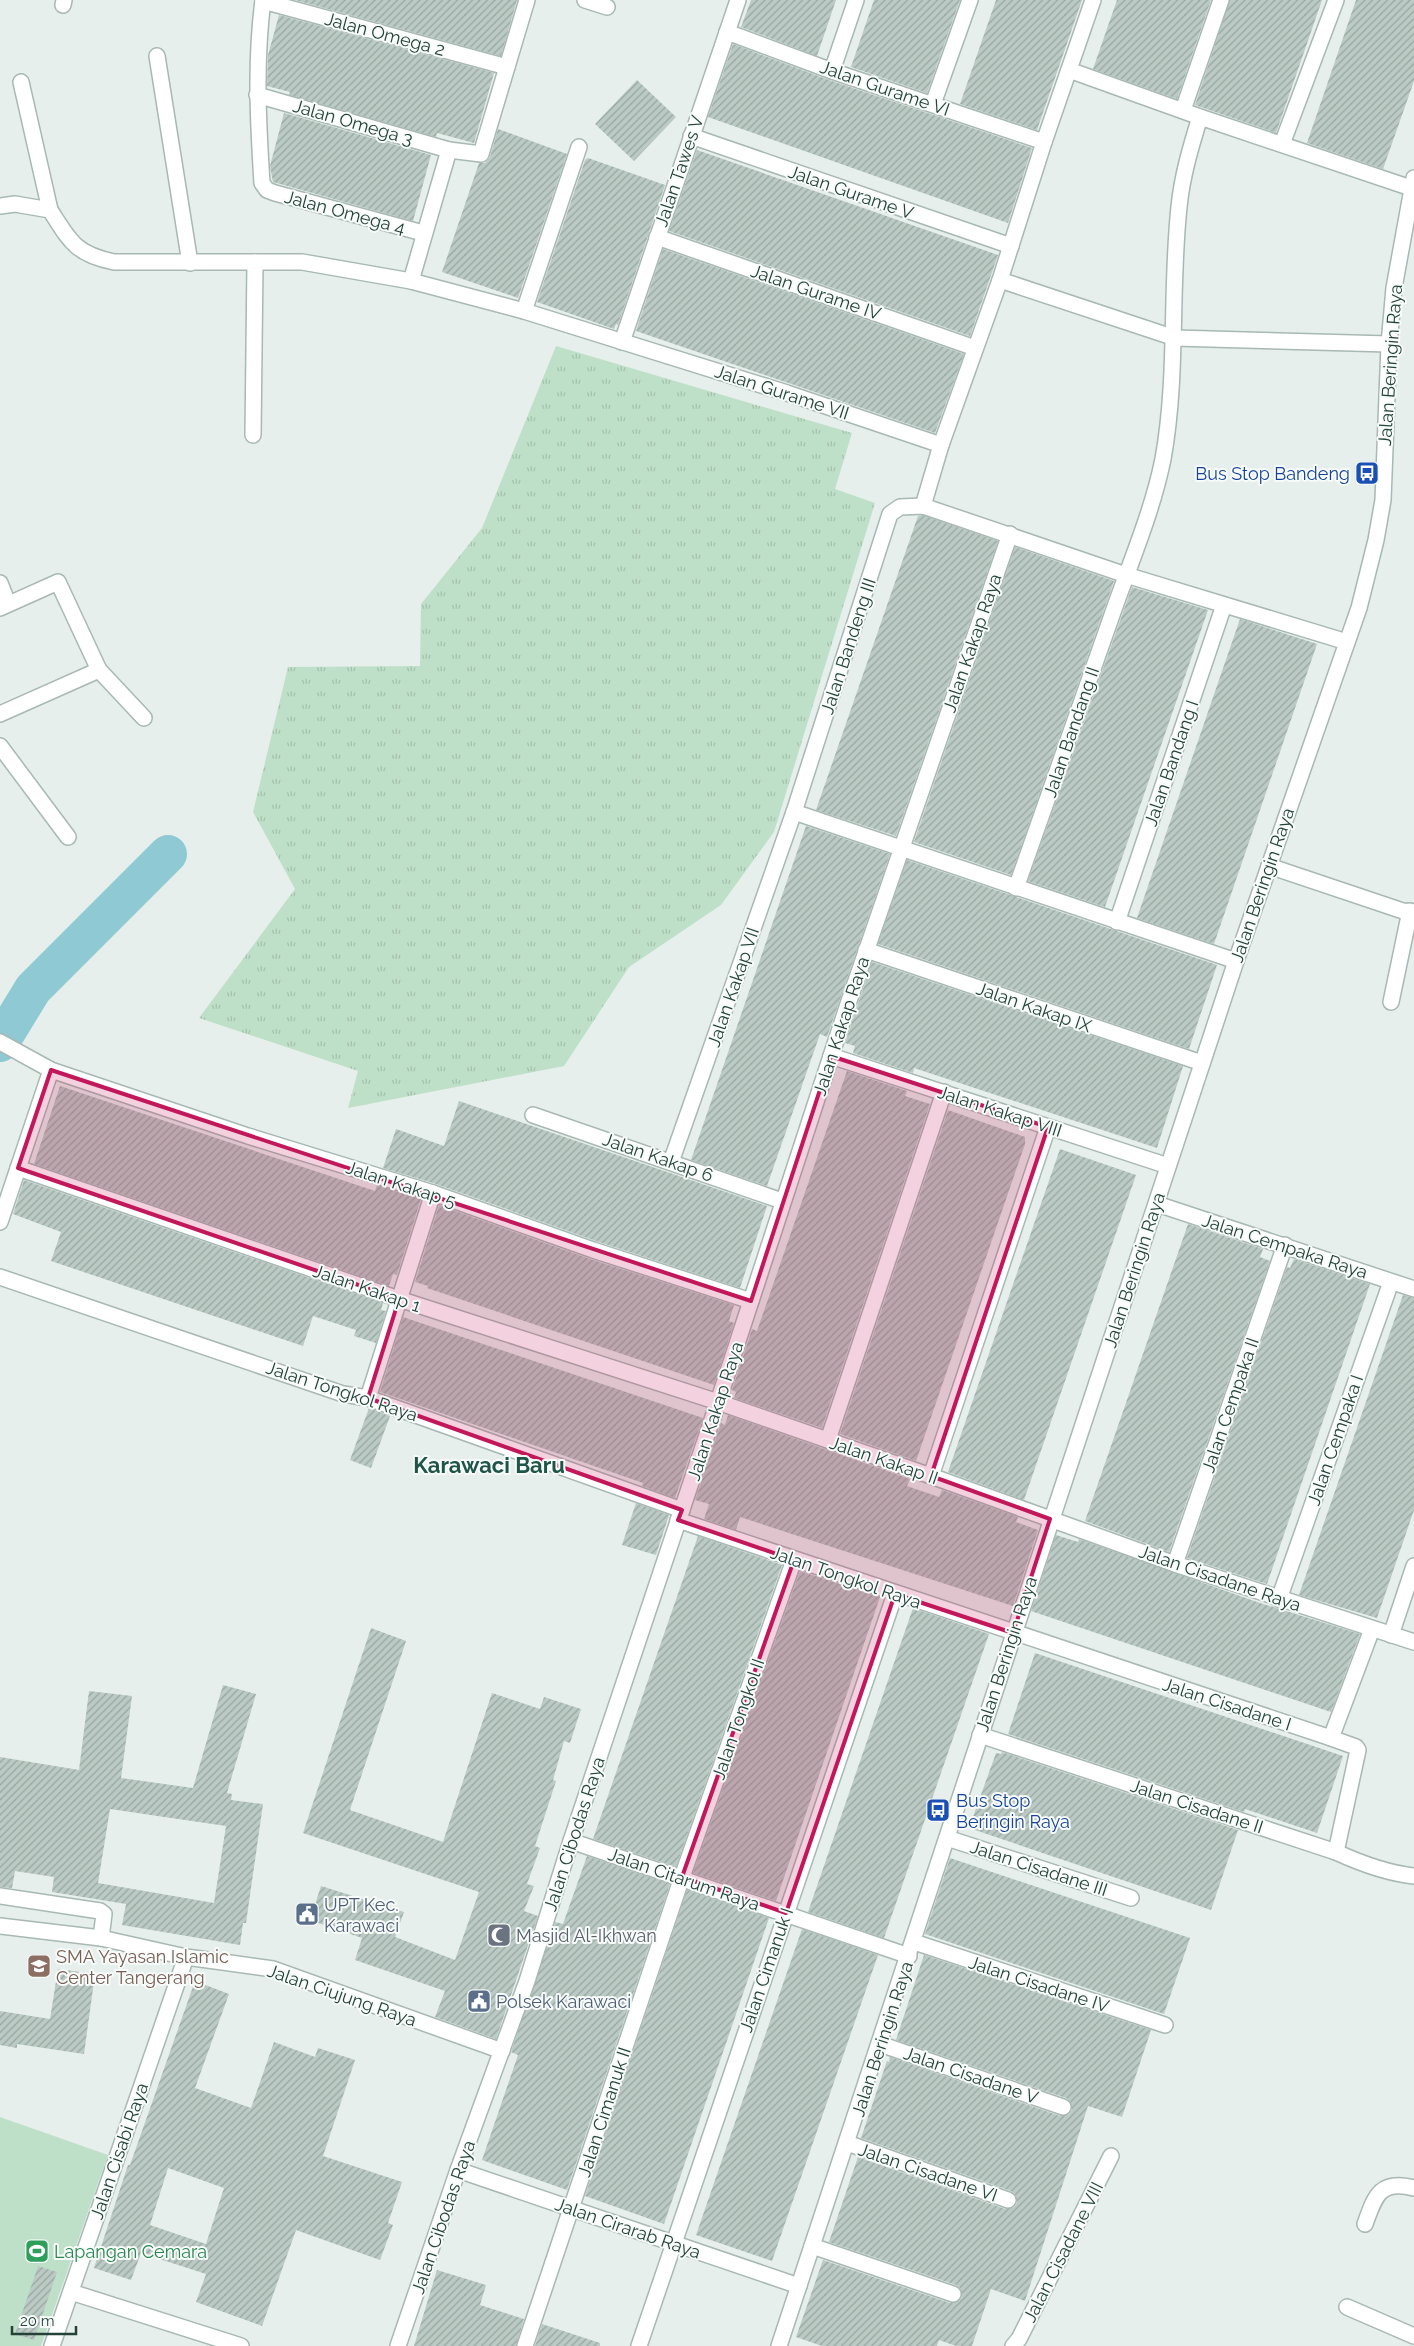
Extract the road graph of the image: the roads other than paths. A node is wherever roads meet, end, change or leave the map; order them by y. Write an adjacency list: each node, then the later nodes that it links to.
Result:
1 (263, 0): 13 (street, Jalan Omega 2); 17 (street)
2 (528, 0): 13 (street)
3 (585, 0): 10 (street)
4 (738, 0): 11 (street, Jalan Tawes V)
5 (856, 0): 15 (street)
6 (970, 0): 18 (street)
7 (1093, 0): 14 (street)
8 (1221, 0): 19 (street)
9 (1336, 0): 23 (street)
10 (607, 7)
11 (727, 32): 15 (street, Jalan Gurame VI); 21 (street, Jalan Tawes V)
12 (157, 56): 33 (street)
13 (507, 67): 25 (street, Jalan Omega 3)
14 (1069, 70): 19 (street); 22 (street)
15 (832, 71): 18 (street, Jalan Gurame VI)
16 (21, 82): 28 (street)
17 (256, 95): 25 (street, Jalan Omega 3); 29 (street, Jalan Omega 4)
18 (933, 104): 22 (street, Jalan Gurame VI)
19 (1183, 110): 20 (street)
20 (1200, 117): 23 (street); 37 (street, Jalan Bandang II)
21 (691, 136): 30 (street, Jalan Tawes V); 31 (street, Jalan Gurame V)
22 (1044, 142): 31 (street)
23 (1282, 144): 26 (street)
24 (578, 147): 36 (street)
25 (449, 150): 29 (street)
26 (1412, 183): 39 (street, Jalan Beringin Raya)
27 (7, 205): 28 (street)
28 (50, 210): 33 (street, Jalan Gurame VII)
29 (423, 233): 35 (street)
30 (657, 237): 38 (street, Jalan Tawes V); 40 (street, Jalan Gurame IV)
31 (1011, 246): 34 (street)
32 (255, 262): 33 (street, Jalan Gurame VII); 35 (street, Jalan Gurame VII); 41 (street)
33 (190, 263)
34 (1000, 280): 37 (street); 40 (street)
35 (411, 281): 36 (street, Jalan Gurame VII)
36 (524, 311): 38 (street, Jalan Gurame VII)
37 (1175, 338): 39 (street); 45 (street, Jalan Bandang II)
38 (622, 342): 42 (street, Jalan Gurame VII)
39 (1389, 344): 49 (street, Jalan Beringin Raya)
40 (975, 348): 42 (street)
41 (253, 435)
42 (941, 445): 43 (street)
43 (923, 506): 44 (street); 54 (street, Jalan Bandeng III)
44 (1010, 534): 45 (street); 56 (street, Jalan Kakap Raya)
45 (1126, 575): 47 (street); 58 (street, Jalan Bandang II)
46 (0, 583): 48 (street)
47 (1224, 604): 49 (street); 60 (street, Jalan Bandang I)
48 (4, 606): 50 (street)
49 (1347, 642): 57 (street, Jalan Beringin Raya)
50 (100, 670): 51 (street); 52 (street)
51 (0, 714)
52 (144, 718)
53 (0, 746): 55 (street)
54 (794, 812): 56 (street); 71 (street, Jalan Kakap VII)
55 (68, 837)
56 (900, 849): 58 (street); 61 (street, Jalan Kakap Raya)
57 (1269, 866): 59 (street); 62 (street, Jalan Beringin Raya)
58 (1016, 888): 60 (street)
59 (1412, 912): 63 (street)
60 (1118, 922): 62 (street)
61 (866, 950): 65 (street, Jalan Kakap Raya); 66 (street, Jalan Kakap IX)
62 (1236, 962): 66 (street, Jalan Beringin Raya)
63 (1391, 1002)
64 (6, 1044): 67 (street, Jalan Kakap 5)
65 (831, 1056): 68 (street, Jalan Kakap VIII); 75 (street, Jalan Kakap Raya)
66 (1202, 1063): 72 (street, Jalan Beringin Raya)
67 (51, 1070): 73 (street); 74 (street, Jalan Kakap 5)
68 (944, 1092): 70 (street, Jalan Kakap VIII); 86 (street)
69 (533, 1115): 71 (street, Jalan Kakap 6)
70 (1048, 1127): 72 (street, Jalan Kakap VIII); 87 (street)
71 (672, 1162): 75 (street, Jalan Kakap 6)
72 (1168, 1166): 76 (street, Jalan Beringin Raya)
73 (18, 1168): 77 (street); 82 (street, Jalan Kakap 1)
74 (433, 1193): 82 (street); 83 (street, Jalan Kakap 5)
75 (782, 1201): 83 (street, Jalan Kakap Raya)
76 (1157, 1204): 78 (street, Jalan Cempaka Raya); 89 (street, Jalan Beringin Raya)
77 (0, 1222)
78 (1285, 1245): 80 (street, Jalan Cempaka Raya); 91 (street, Jalan Cempaka II)
79 (0, 1277): 84 (street, Jalan Tongkol Raya)
80 (1391, 1282): 81 (street, Jalan Cempaka Raya); 94 (street, Jalan Cempaka I)
81 (1414, 1289)
82 (399, 1299): 84 (street); 85 (street, Jalan Kakap 1)
83 (751, 1301): 85 (street, Jalan Kakap Raya)
84 (368, 1398): 88 (street, Jalan Tongkol Raya)
85 (718, 1402): 86 (street, Jalan Kakap II); 88 (street, Jalan Kakap Raya)
86 (828, 1440): 87 (street, Jalan Kakap II)
87 (932, 1476): 89 (street, Jalan Kakap II)
88 (680, 1515): 90 (street, Jalan Tongkol Raya); 102 (street, Jalan Cibodas Raya)
89 (1050, 1518): 91 (street, Jalan Cisadane Raya); 96 (street, Jalan Beringin Raya)
90 (794, 1560): 93 (street, Jalan Tongkol Raya); 105 (street, Jalan Tongkol II)
91 (1175, 1564): 94 (street, Jalan Cisadane Raya)
92 (1414, 1566): 97 (street)
93 (895, 1594): 96 (street, Jalan Tongkol Raya); 108 (street, Jalan Cimanuk I)
94 (1279, 1599): 95 (street, Jalan Cisadane Raya)
95 (1372, 1629): 97 (street, Jalan Cisadane Raya); 100 (street)
96 (1013, 1633): 99 (street, Jalan Beringin Raya); 100 (street, Jalan Cisadane I)
97 (1391, 1635): 98 (street, Jalan Cisadane Raya)
98 (1414, 1642)
99 (980, 1734): 101 (street, Jalan Beringin Raya); 103 (street, Jalan Cisadane II)
100 (1331, 1738): 103 (street, Jalan Cisadane I)
101 (947, 1838): 107 (street, Jalan Cisadane III); 111 (street, Jalan Beringin Raya)
102 (571, 1841): 105 (street, Jalan Citarum Raya); 115 (street, Jalan Cibodas Raya)
103 (1336, 1852): 104 (street, Jalan Cisadane II)
104 (1414, 1876)
105 (682, 1877): 108 (street, Jalan Citarum Raya); 122 (street, Jalan Cimanuk II)
106 (0, 1896): 110 (street)
107 (1131, 1898)
108 (786, 1913): 111 (street, Jalan Citarum Raya); 124 (street, Jalan Cimanuk I)
109 (0, 1926): 110 (street, Jalan Ciujung Raya)
110 (101, 1938): 112 (street, Jalan Ciujung Raya)
111 (911, 1949): 113 (street, Jalan Cisadane IV); 114 (street, Jalan Beringin Raya)
112 (186, 1957): 115 (street, Jalan Ciujung Raya); 127 (street, Jalan Cisabi Raya)
113 (1165, 2025)
114 (880, 2044): 116 (street, Jalan Cisadane V); 117 (street, Jalan Beringin Raya)
115 (502, 2051): 119 (street, Jalan Cibodas Raya)
116 (1063, 2107)
117 (847, 2143): 121 (street, Jalan Cisadane VI); 125 (street, Jalan Beringin Raya)
118 (1112, 2156): 137 (street, Jalan Cisadane VIII)
119 (458, 2170): 122 (street, Jalan Cirarab Raya); 133 (street, Jalan Cibodas Raya)
120 (1414, 2188): 123 (street)
121 (1008, 2200)
122 (572, 2209): 124 (street, Jalan Cirarab Raya); 134 (street, Jalan Cimanuk II)
123 (1365, 2224)
124 (673, 2243): 126 (street, Jalan Cirarab Raya); 135 (street, Jalan Cimanuk I)
125 (812, 2246): 126 (street, Jalan Beringin Raya); 128 (street)
126 (799, 2286): 136 (street, Jalan Beringin Raya)
127 (71, 2292): 131 (street, Jalan Cisabi Raya); 132 (street)
128 (953, 2294)
129 (1347, 2307): 130 (street)
130 (1414, 2336)
131 (52, 2346)
132 (241, 2346)
133 (398, 2346)
134 (526, 2346)
135 (639, 2346)
136 (779, 2346)
137 (1013, 2346)

